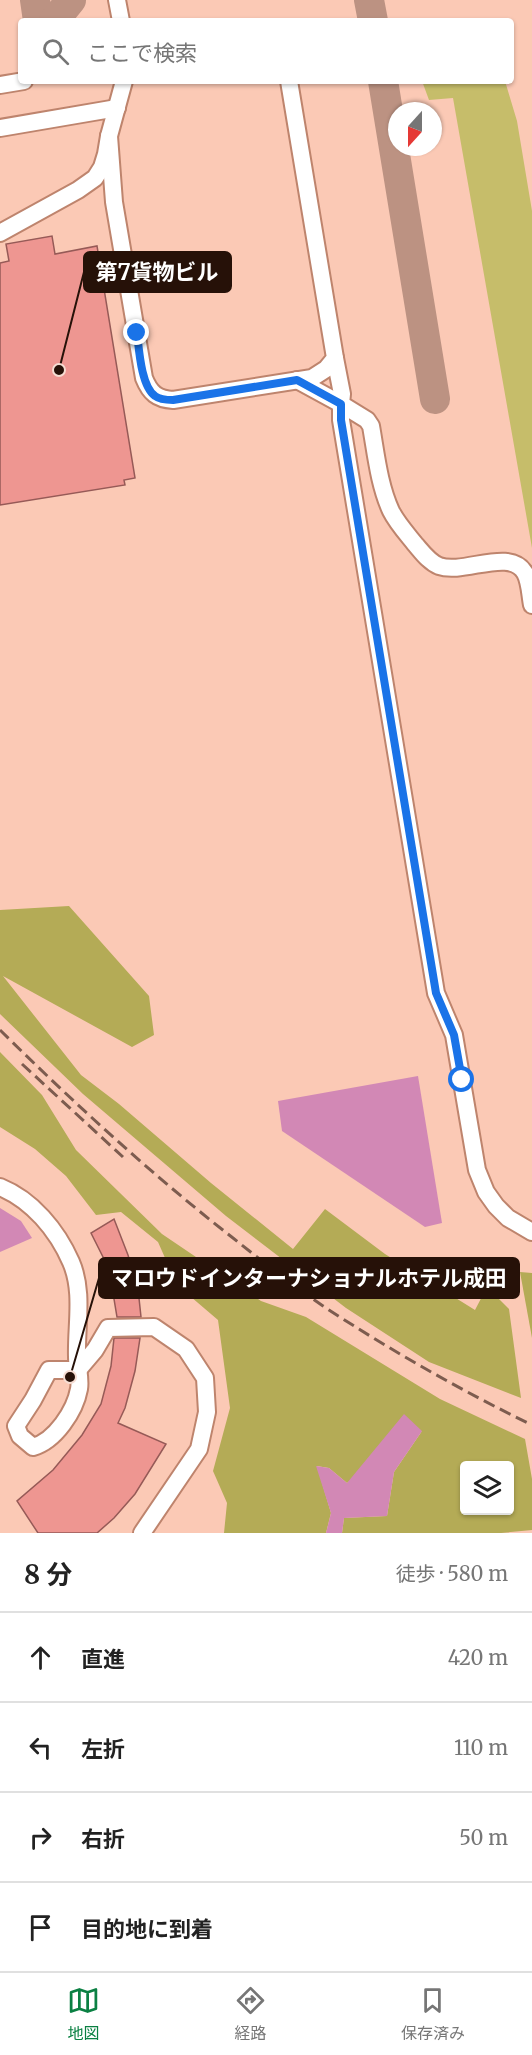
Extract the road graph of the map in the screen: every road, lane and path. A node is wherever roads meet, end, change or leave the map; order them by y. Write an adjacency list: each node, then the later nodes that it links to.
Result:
1 (117, 0): 2 (lane)
2 (120, 18)
3 (18, 82): 6 (lane)
4 (123, 84): 7 (lane)
5 (289, 84): 13 (lane)
6 (0, 85)
7 (117, 108): 8 (lane); 9 (lane)
8 (0, 128)
9 (109, 136): 10 (lane); 11 (lane)
10 (78, 190): 11 (lane); 12 (lane)
11 (114, 202): 14 (lane)
12 (0, 233)
13 (335, 358): 14 (lane); 15 (lane)
14 (297, 380): 15 (lane)
15 (341, 404): 16 (lane); 18 (lane)
16 (532, 605)
17 (0, 1187): 19 (lane)
18 (532, 1232)
19 (78, 1370): 19 (lane); 20 (lane)
20 (142, 1533)

